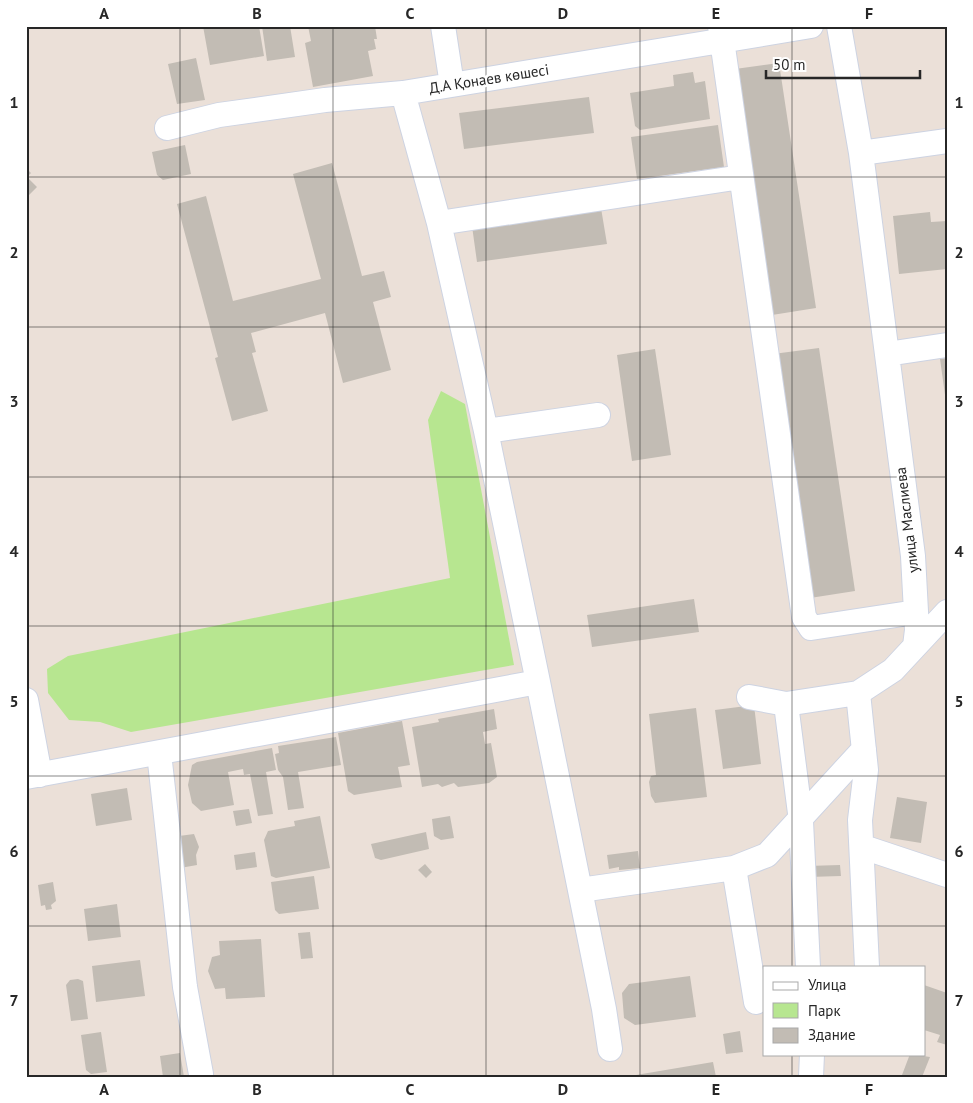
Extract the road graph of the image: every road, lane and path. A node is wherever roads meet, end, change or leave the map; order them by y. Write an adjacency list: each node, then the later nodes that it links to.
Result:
1 (443, 26): 5 (street)
2 (811, 26): 4 (street, Д.А Қонаев көшесі)
3 (840, 26): 9 (street, улица Маслиева)
4 (722, 33): 5 (street, Д.А Қонаев көшесі); 10 (street)
5 (452, 85): 6 (street, Д.А Қонаев көшесі)
6 (402, 94): 7 (street, Д.А Қонаев көшесі); 11 (street)
7 (167, 128)
8 (946, 141): 9 (street)
9 (862, 153): 13 (street, улица Маслиева)
10 (741, 177): 11 (street); 16 (street)
11 (439, 223): 15 (street)
12 (947, 345): 13 (street)
13 (887, 354): 16 (street, улица Маслиева)
14 (598, 415): 15 (street)
15 (486, 431): 19 (street)
16 (916, 612): 18 (street, улица Маслиева)
17 (944, 617): 18 (street)
18 (915, 646): 20 (street)
19 (538, 682): 25 (street); 31 (street)
20 (858, 693): 23 (street); 24 (street)
21 (749, 697): 23 (street)
22 (26, 700): 26 (street)
23 (786, 704): 27 (street)
24 (864, 749): 27 (street); 28 (street)
25 (160, 753): 26 (street); 37 (street)
26 (33, 776)
27 (801, 821): 29 (street); 32 (street)
28 (863, 846): 30 (street); 33 (street)
29 (734, 868): 31 (street); 34 (street)
30 (947, 875)
31 (580, 890): 35 (street)
32 (808, 966)
33 (867, 966)
34 (756, 1002)
35 (610, 1049)
36 (812, 1056): 38 (street)
37 (201, 1074)
38 (811, 1077)

